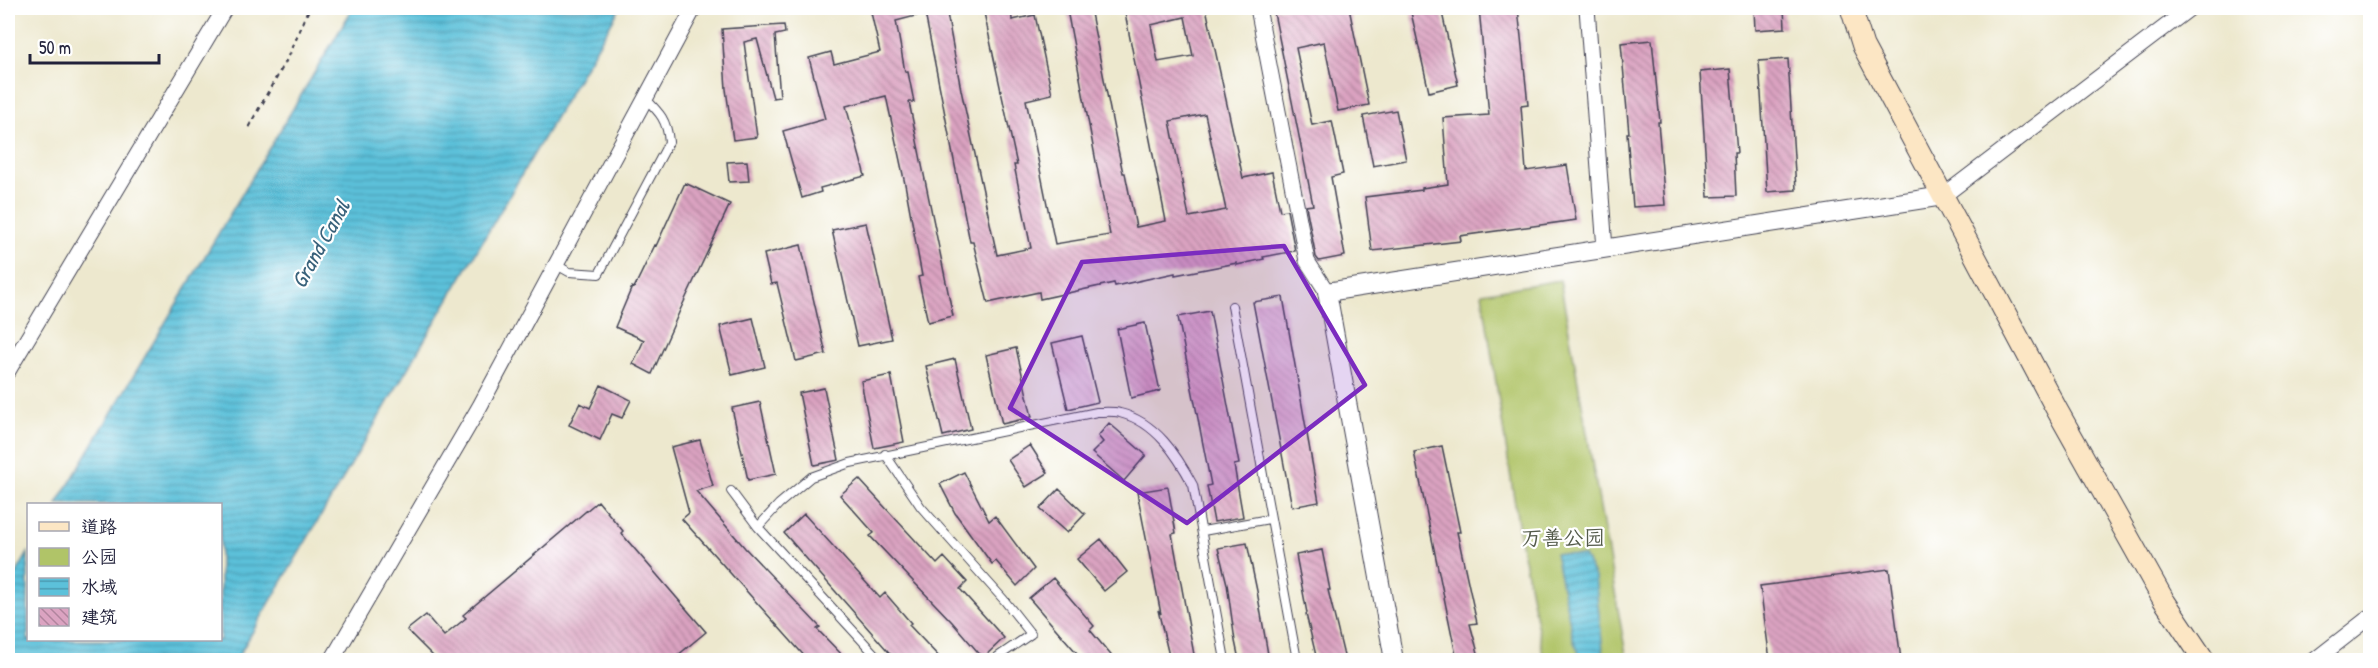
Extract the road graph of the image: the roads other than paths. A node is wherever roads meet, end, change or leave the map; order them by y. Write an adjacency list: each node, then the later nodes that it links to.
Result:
1 (225, 8): 13 (street)
2 (694, 8): 7 (street)
3 (1258, 8): 11 (street)
4 (1587, 8): 9 (street)
5 (1851, 8): 8 (main road)
6 (2190, 8): 8 (street)
7 (645, 98): 10 (street); 10 (lane)
8 (1942, 196): 9 (street); 26 (main road)
9 (1605, 249): 11 (street)
10 (555, 264): 20 (street)
11 (1327, 292): 25 (street)
12 (1232, 306): 16 (lane)
13 (8, 371)
14 (885, 454): 17 (lane); 18 (lane); 22 (lane)
15 (731, 491): 17 (lane)
16 (1269, 519): 18 (lane); 24 (lane)
17 (758, 527): 21 (lane)
18 (1203, 531): 23 (lane)
19 (2370, 617): 27 (street)
20 (332, 660)
21 (880, 660)
22 (993, 660)
23 (1225, 660)
24 (1297, 660)
25 (1394, 660)
26 (2204, 660)
27 (2315, 660)

